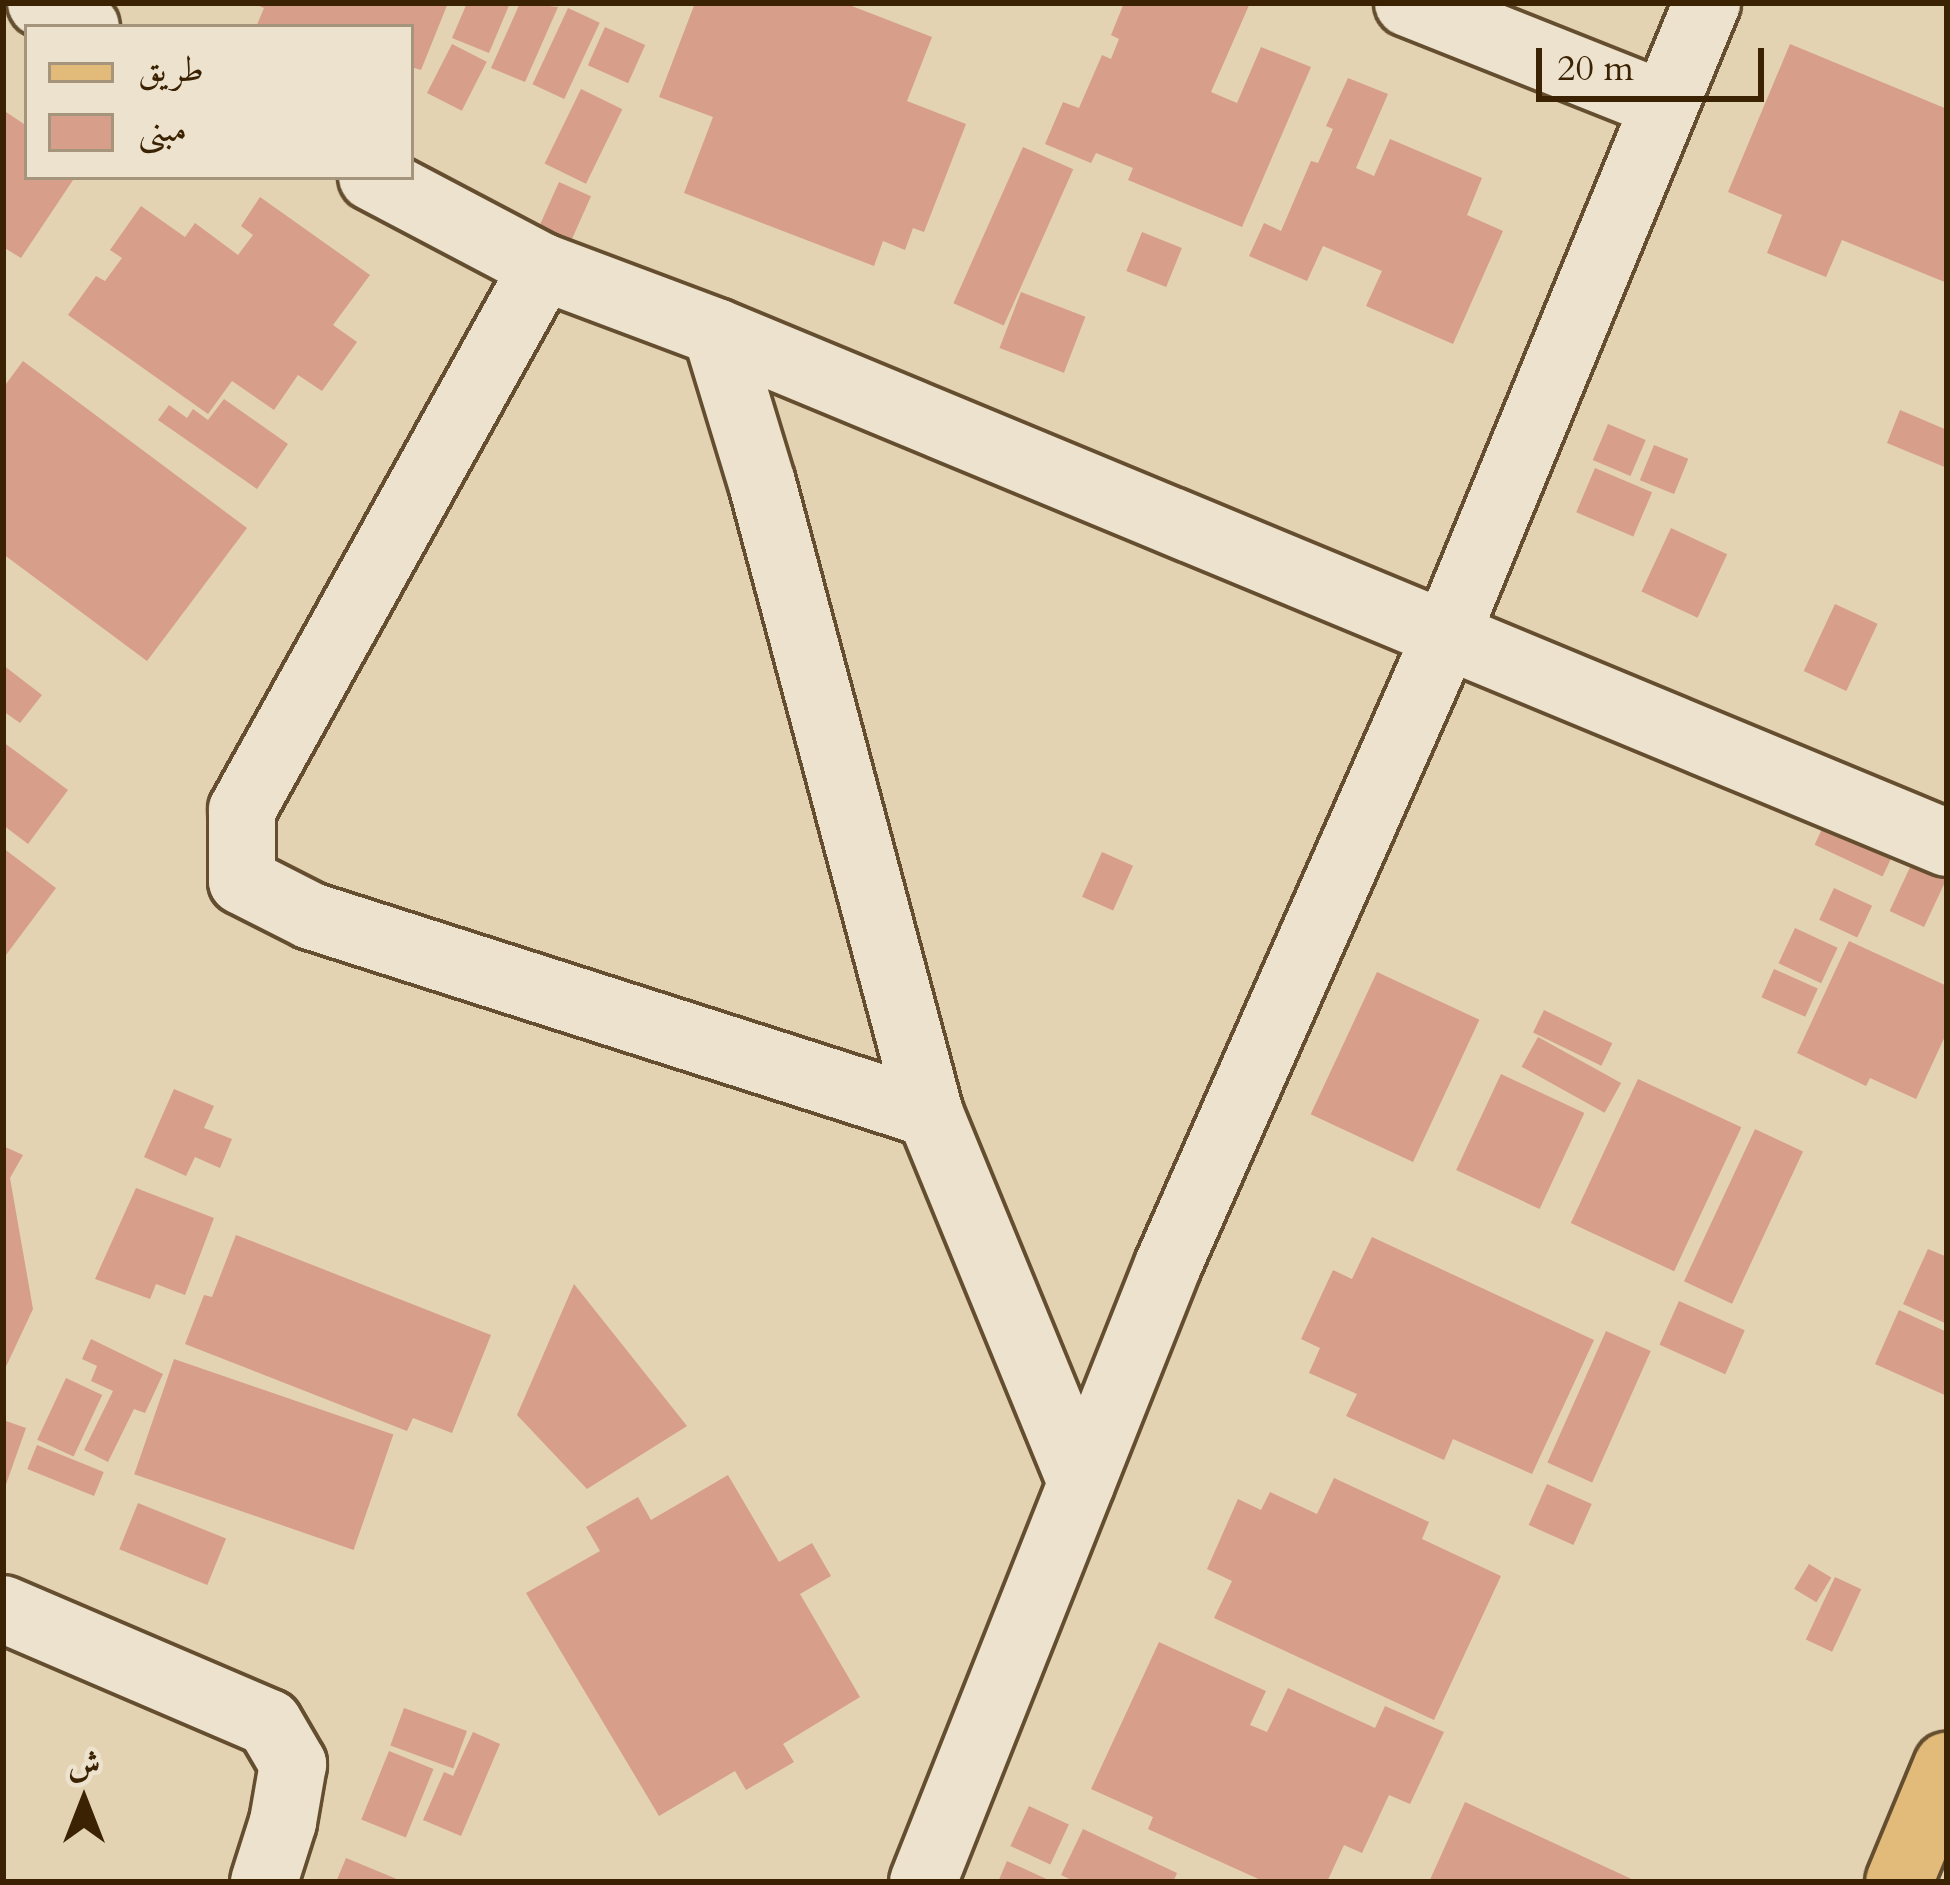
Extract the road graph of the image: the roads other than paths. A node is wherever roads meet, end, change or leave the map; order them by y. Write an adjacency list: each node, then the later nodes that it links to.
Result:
1 (41, 3): 4 (street)
2 (1408, 3): 5 (street)
3 (1707, 3): 5 (street)
4 (80, 24)
5 (1662, 104): 9 (street)
6 (378, 180): 7 (street)
7 (543, 267): 8 (street); 11 (street)
8 (716, 332): 9 (street); 11 (street)
9 (1445, 638): 10 (street); 12 (street)
10 (1947, 843)
11 (930, 1114): 12 (street)
12 (1082, 1483): 16 (street)
13 (3, 1610): 15 (street)
14 (1947, 1766): 17 (main road)
15 (264, 1882)
16 (923, 1882)
17 (1899, 1882)

